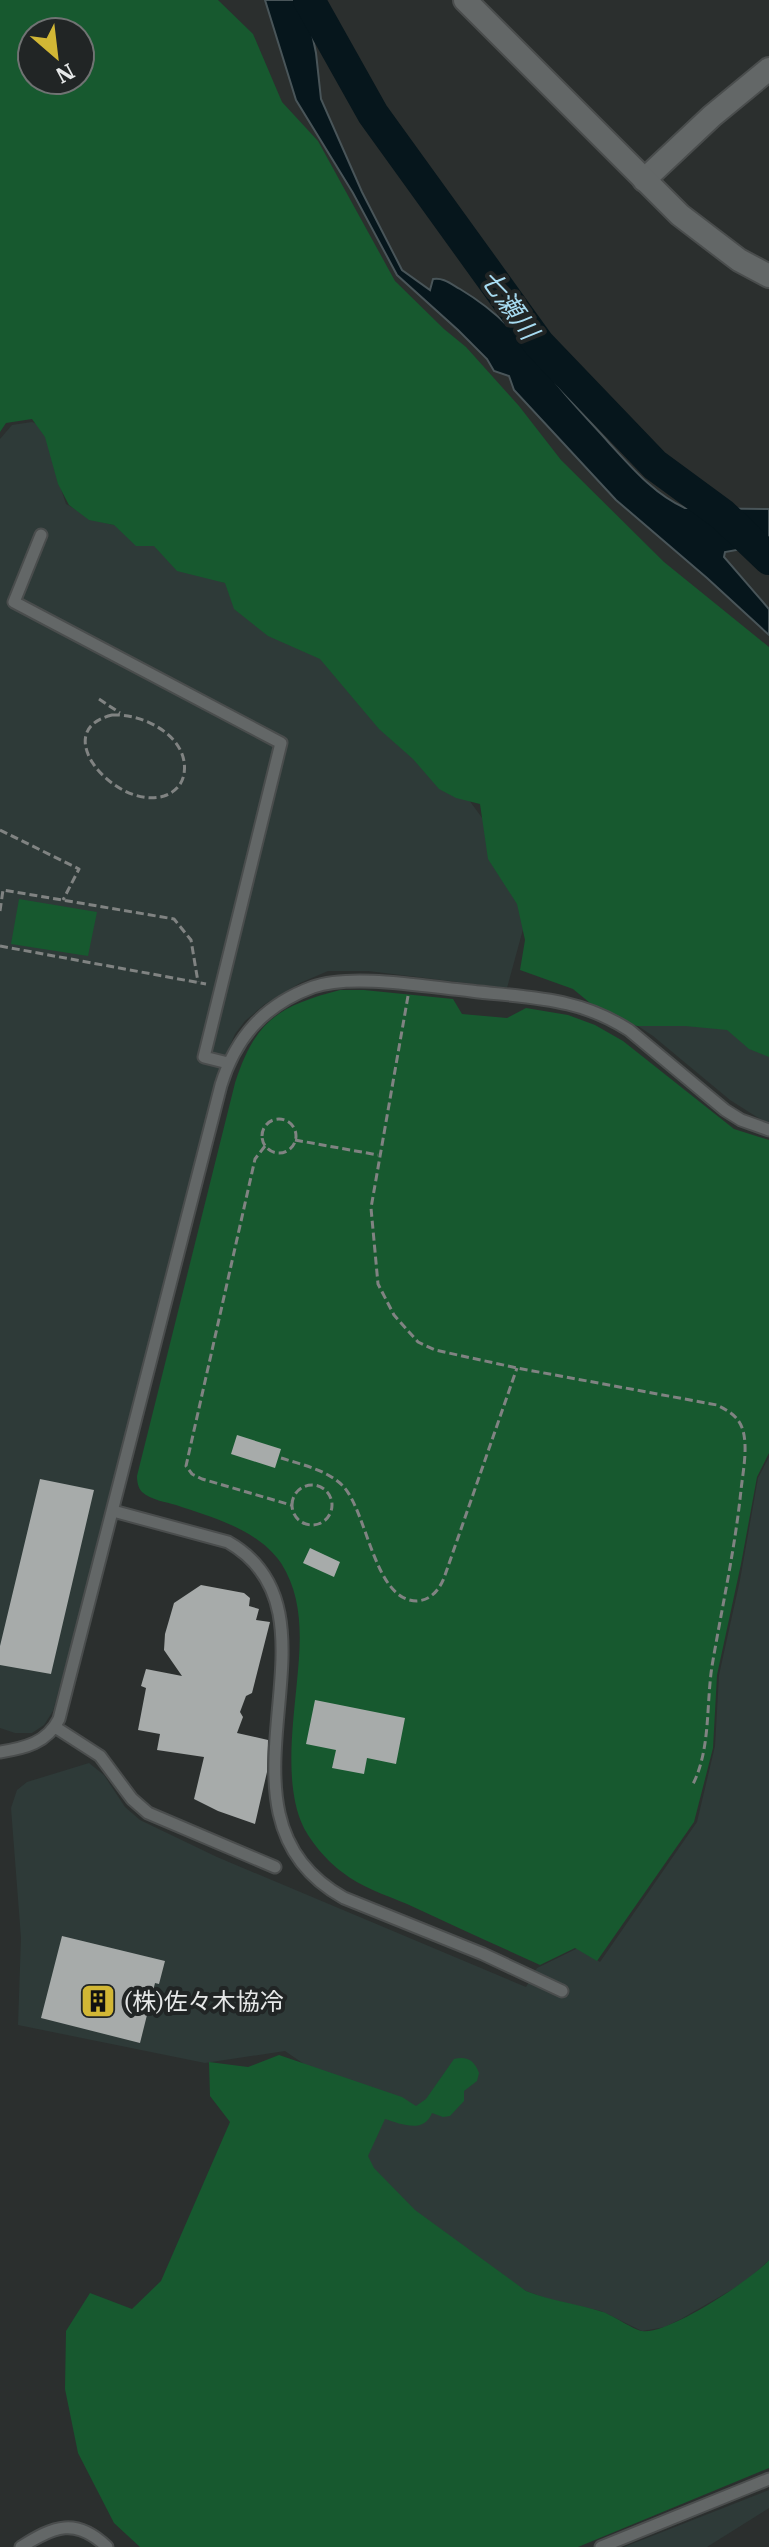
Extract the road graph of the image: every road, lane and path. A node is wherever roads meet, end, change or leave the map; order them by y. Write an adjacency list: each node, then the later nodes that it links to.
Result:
1 (465, 0): 3 (street)
2 (769, 69): 3 (street)
3 (644, 180): 4 (street)
4 (769, 276)
5 (41, 535): 13 (lane)
6 (99, 699): 7 (path)
7 (123, 715): 7 (path)
8 (0, 830): 9 (path)
9 (63, 900): 10 (path); 12 (path)
10 (0, 911)
11 (0, 946): 12 (path)
12 (198, 982): 13 (path)
13 (222, 987): 15 (lane)
14 (408, 994): 19 (path)
15 (228, 1063): 16 (lane); 23 (lane)
16 (769, 1130)
17 (295, 1140): 18 (path); 18 (path); 19 (path)
18 (265, 1146): 22 (path)
19 (378, 1155): 20 (path)
20 (517, 1368): 21 (path); 26 (path)
21 (281, 1458)
22 (291, 1505): 22 (path)
23 (113, 1511): 24 (lane); 28 (lane)
24 (55, 1727): 25 (lane); 27 (lane)
25 (0, 1752)
26 (692, 1786)
27 (275, 1867)
28 (562, 1991)
29 (769, 2479): 32 (lane)
30 (21, 2547): 31 (lane)
31 (107, 2547)
32 (601, 2547)

